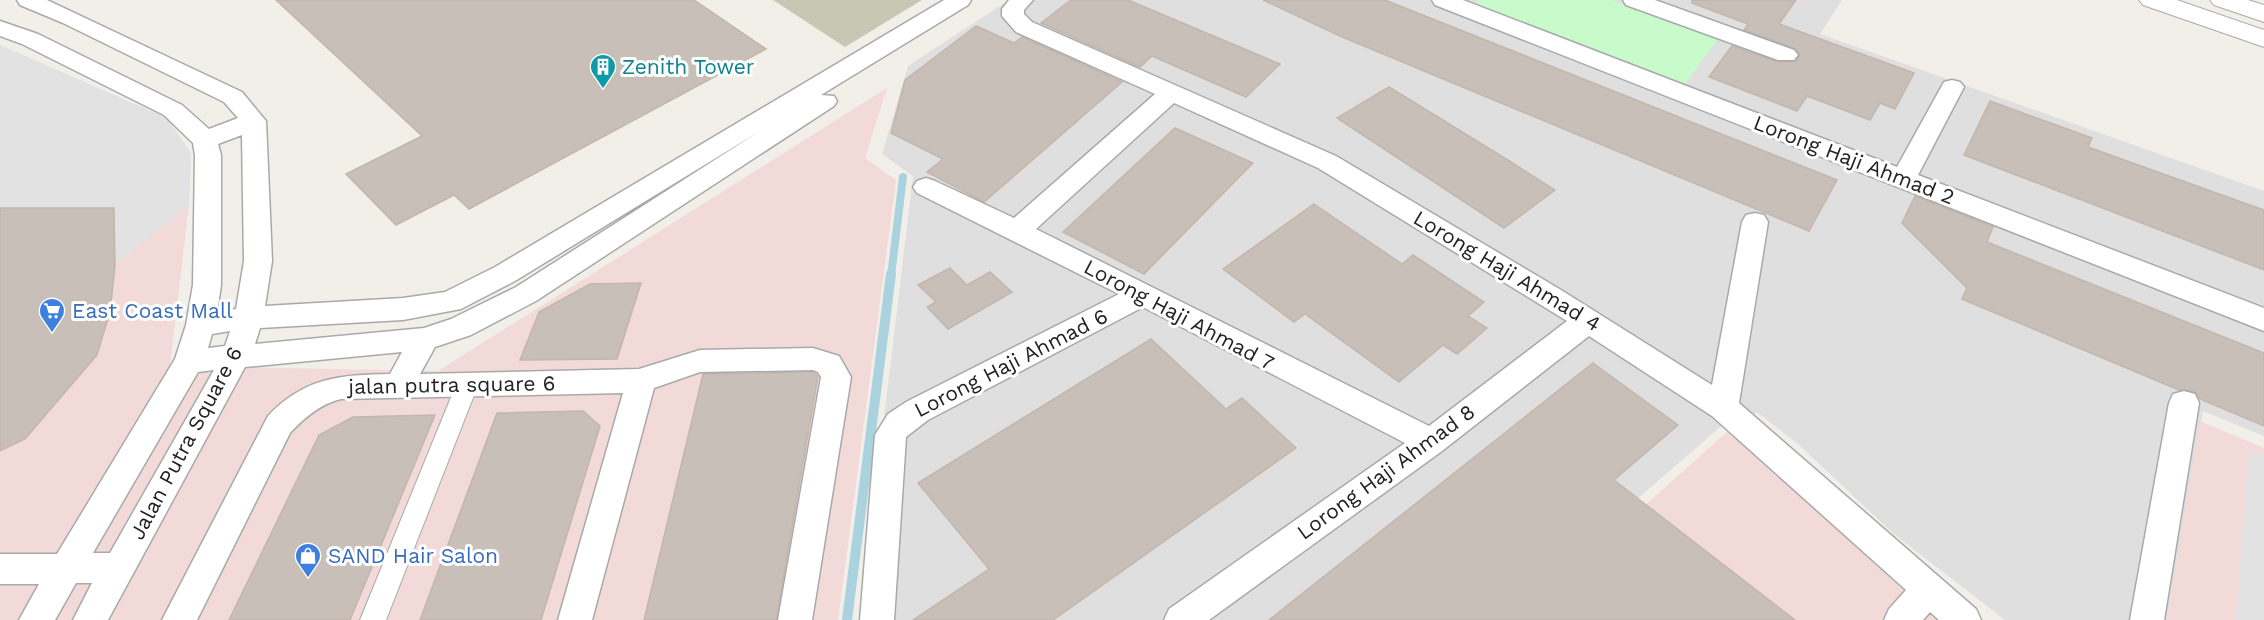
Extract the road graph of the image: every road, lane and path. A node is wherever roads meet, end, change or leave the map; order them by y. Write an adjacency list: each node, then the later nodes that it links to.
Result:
1 (28, 0): 14 (street)
2 (960, 0): 10 (street)
3 (1022, 0): 13 (street, Lorong Haji Ahmad 4)
4 (1634, 0): 11 (street)
5 (2152, 0): 9 (street)
6 (2223, 0): 9 (street)
7 (1452, 1): 18 (street, Lorong Haji Ahmad 2)
8 (0, 28): 15 (street)
9 (2262, 32)
10 (902, 37): 23 (street); 27 (street)
11 (1786, 55)
12 (1952, 87): 18 (street)
13 (1171, 93): 21 (street); 25 (street, Lorong Haji Ahmad 4)
14 (234, 97): 15 (street); 16 (street)
15 (184, 120): 17 (street)
16 (254, 121): 17 (street); 23 (street, Jalan Putra Square 6)
17 (205, 140): 26 (street, Jalan Putra Square 6)
18 (1903, 179): 24 (street, Lorong Haji Ahmad 2)
19 (926, 187): 21 (street, Lorong Haji Ahmad 7)
20 (1755, 222): 34 (street)
21 (1018, 230): 22 (street, Lorong Haji Ahmad 7)
22 (1142, 296): 35 (street, Lorong Haji Ahmad 7); 46 (street, Lorong Haji Ahmad 6)
23 (249, 318): 26 (street); 28 (street, Jalan Putra Square 6)
24 (2264, 320)
25 (1588, 321): 34 (street, Lorong Haji Ahmad 4); 35 (street, Lorong Haji Ahmad 8)
26 (200, 325): 29 (street, Jalan Putra Square 6)
27 (424, 339): 28 (street); 32 (street)
28 (236, 356): 29 (street); 37 (street, Jalan Putra Square 6)
29 (189, 361): 36 (street, Jalan Putra Square 6)
30 (641, 381): 31 (street, jalan putra square 6); 44 (street); 45 (street)
31 (467, 385): 32 (street, jalan putra square 6); 43 (street)
32 (399, 386): 42 (street, jalan putra square 6)
33 (2184, 403): 50 (street)
34 (1723, 407): 39 (street, Lorong Haji Ahmad 4)
35 (1431, 442): 47 (street, Lorong Haji Ahmad 8)
36 (67, 568): 37 (street); 38 (street); 40 (street, Jalan Putra Square 6)
37 (120, 568): 41 (street, Jalan Putra Square 6)
38 (0, 569)
39 (1928, 590): 48 (street); 49 (street, Lorong Haji Ahmad 4)
40 (36, 620)
41 (90, 620)
42 (178, 620)
43 (373, 620)
44 (575, 620)
45 (795, 620)
46 (877, 620)
47 (1181, 620)
48 (1902, 620)
49 (1964, 620)
50 (2146, 620)

